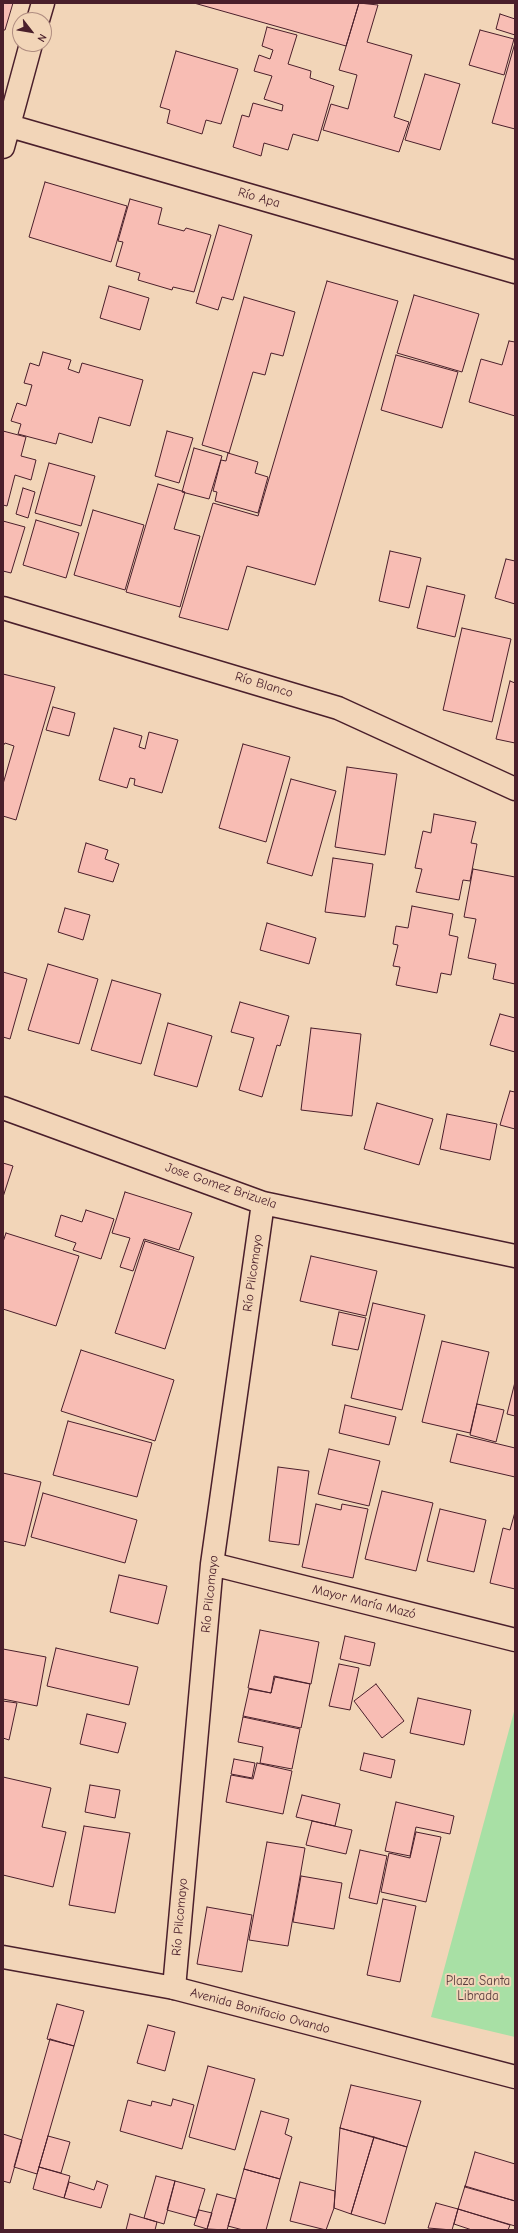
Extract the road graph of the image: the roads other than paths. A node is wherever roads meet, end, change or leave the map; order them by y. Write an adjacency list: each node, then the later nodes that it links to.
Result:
1 (29, 52): 2 (street)
2 (6, 125): 3 (street); 4 (street, Río Apa)
3 (3, 147)
4 (515, 272)
5 (3, 608): 6 (street, Río Blanco)
6 (515, 789)
7 (3, 1108): 8 (street, Jose Gomez Brizuela)
8 (263, 1203): 9 (street, Jose Gomez Brizuela); 10 (street, Río Pilcomayo)
9 (515, 1256)
10 (212, 1564): 11 (street, Mayor María Mazó); 13 (street, Río Pilcomayo)
11 (515, 1640)
12 (3, 1957): 13 (street, Avenida Bonifacio Ovando)
13 (174, 1988): 14 (street, Avenida Bonifacio Ovando)
14 (515, 2077)

